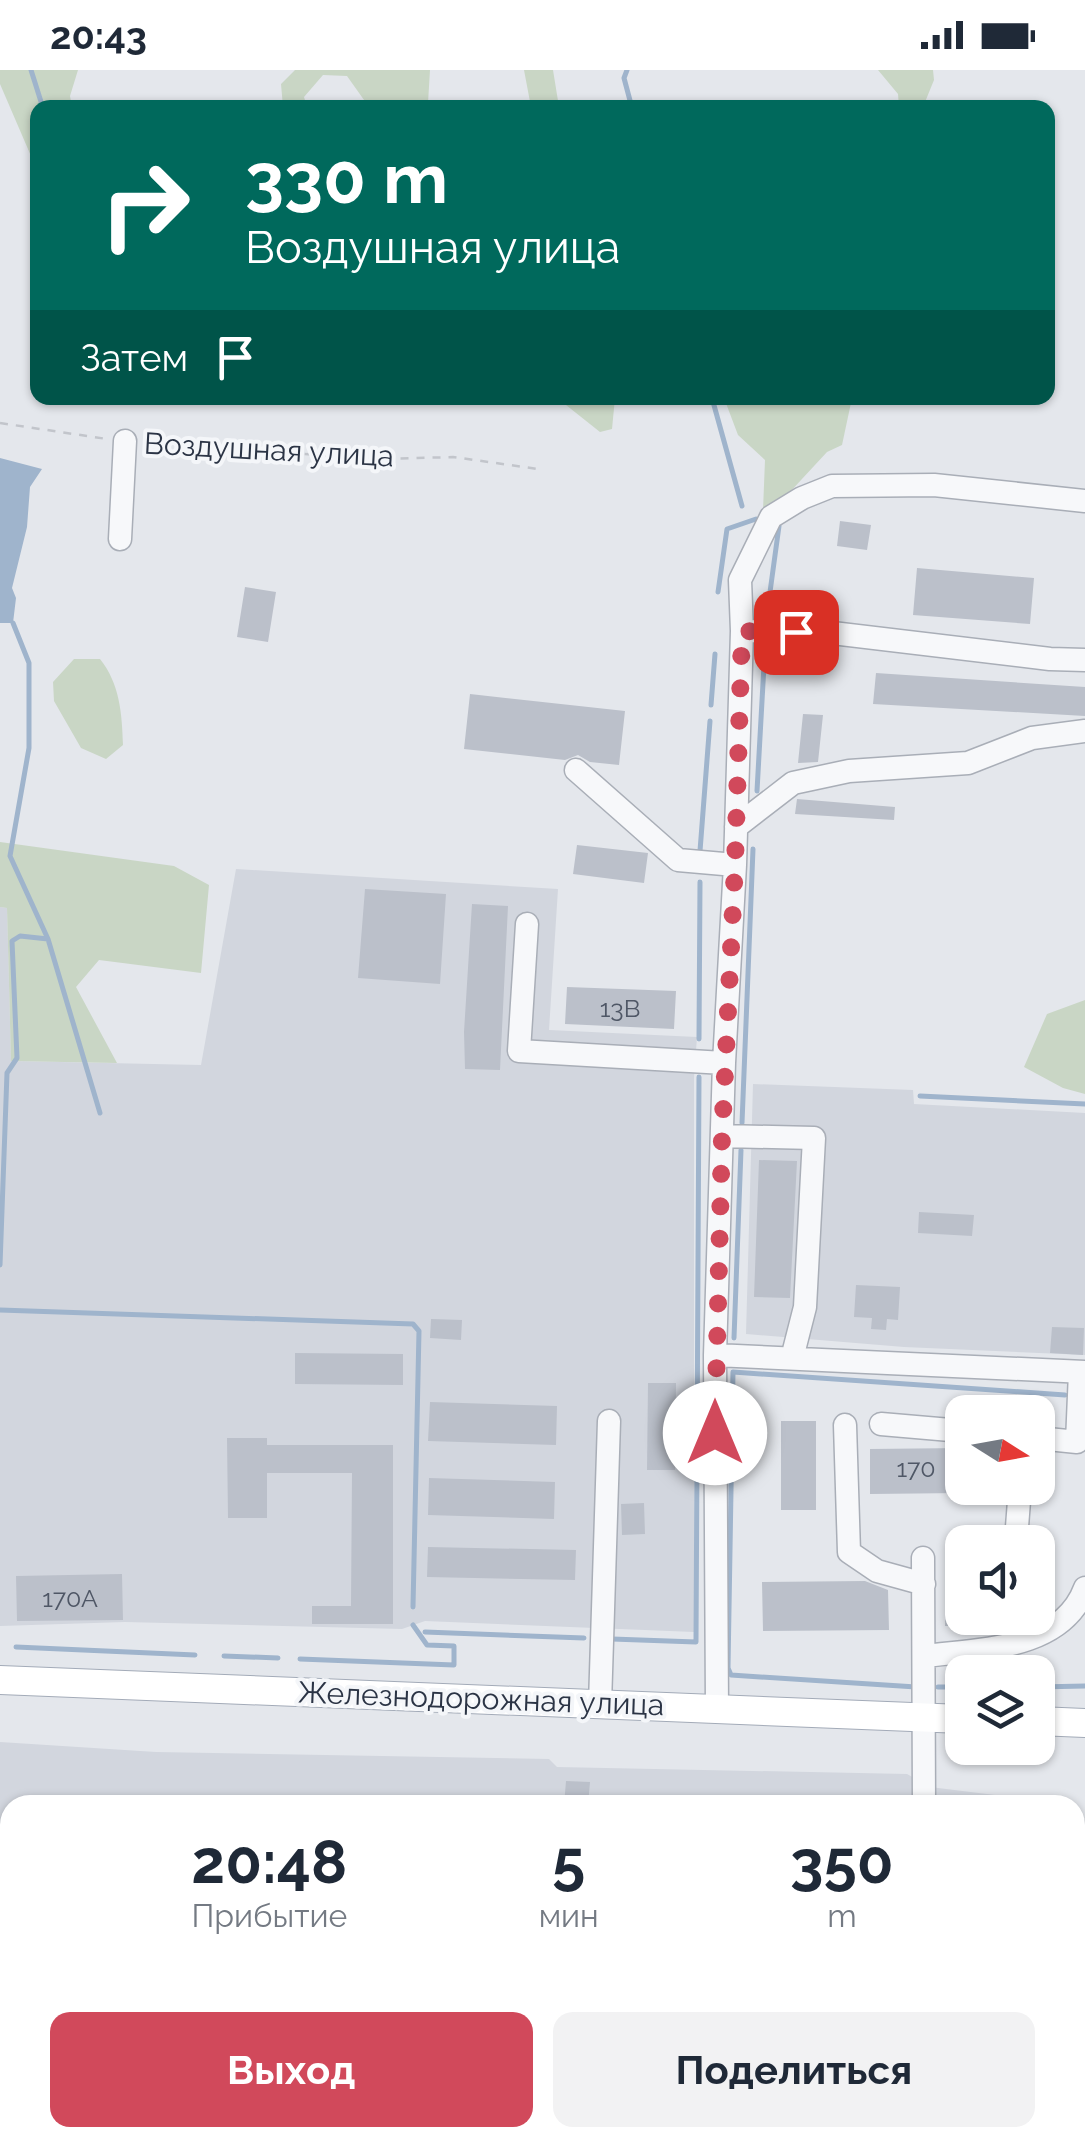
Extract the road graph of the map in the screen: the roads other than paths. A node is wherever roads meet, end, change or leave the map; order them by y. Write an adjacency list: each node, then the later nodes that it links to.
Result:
1 (126, 442): 3 (street)
2 (1085, 501): 4 (street)
3 (120, 539)
4 (742, 631): 5 (street); 8 (street)
5 (1085, 660)
6 (1085, 731): 8 (street)
7 (576, 770): 9 (street)
8 (736, 827): 9 (street)
9 (735, 865): 11 (street)
10 (526, 924): 11 (street)
11 (724, 1063): 12 (street)
12 (722, 1136): 13 (street); 14 (street)
13 (714, 1354): 14 (street); 28 (street)
14 (792, 1358): 15 (street)
15 (1082, 1372): 21 (street)
16 (609, 1421): 27 (street)
17 (881, 1424): 19 (street)
18 (844, 1425): 23 (street)
19 (945, 1430)
20 (1055, 1444): 21 (street)
21 (1081, 1452)
22 (923, 1558): 23 (street)
23 (924, 1584): 25 (street)
24 (1085, 1588): 25 (street)
25 (925, 1656): 29 (street)
26 (0, 1680): 27 (main road, Железнодорожная улица)
27 (600, 1704): 28 (main road, Железнодорожная улица)
28 (717, 1709): 29 (main road, Железнодорожная улица)
29 (926, 1718): 30 (main road, Железнодорожная улица); 33 (street)
30 (945, 1719)
31 (1055, 1722): 32 (main road)
32 (1085, 1723)
33 (924, 1795)

